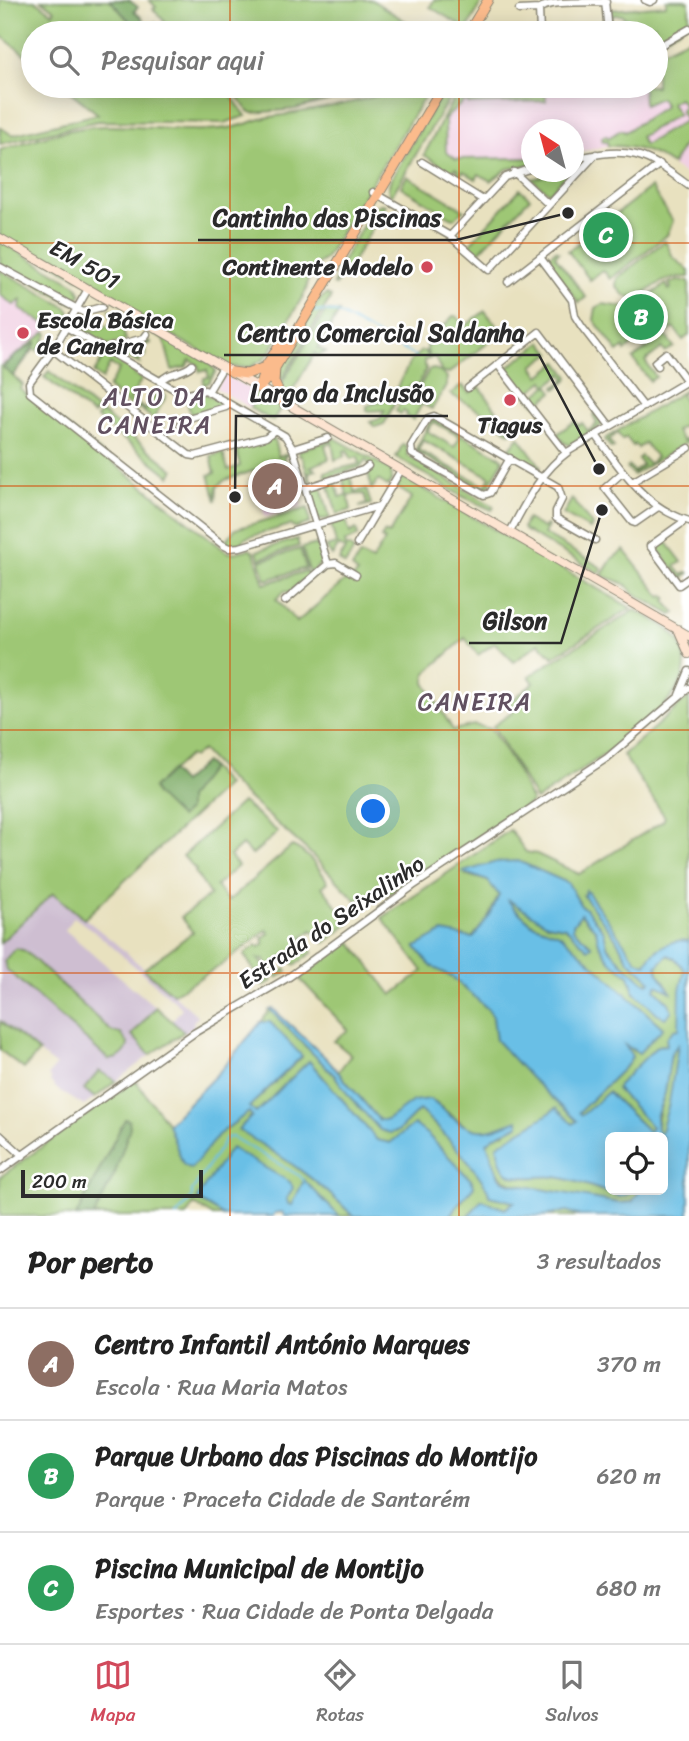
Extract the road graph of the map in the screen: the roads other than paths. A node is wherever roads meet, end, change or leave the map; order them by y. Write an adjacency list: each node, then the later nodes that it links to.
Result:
1 (488, 0): 9 (main road)
2 (494, 0): 10 (main road)
3 (645, 0): 4 (street)
4 (654, 0)
5 (606, 1): 6 (street); 12 (street)
6 (557, 2): 7 (street)
7 (539, 9): 8 (street); 11 (street)
8 (519, 10)
9 (475, 21)
10 (482, 21)
11 (540, 21)
12 (607, 21)
13 (689, 29): 14 (street)
14 (668, 41)
15 (430, 98): 24 (main road)
16 (435, 98): 24 (main road)
17 (596, 154): 18 (street); 20 (street); 26 (street)
18 (584, 157)
19 (422, 162): 25 (street)
20 (660, 164): 23 (street); 29 (street)
21 (521, 171): 22 (street)
22 (514, 173): 25 (street); 26 (street)
23 (689, 186)
24 (375, 193): 27 (street); 39 (main road); 43 (main road)
25 (484, 200): 27 (street)
26 (550, 205): 27 (street)
27 (450, 236)
28 (0, 238): 32 (main road, EM 501 / EM 501)
29 (540, 257): 31 (street); 52 (street)
30 (0, 267): 34 (street)
31 (508, 282)
32 (88, 289): 34 (street); 44 (main road, EM 501 / EM 501)
33 (102, 307): 34 (street)
34 (76, 309): 35 (street)
35 (66, 327): 37 (street); 38 (street)
36 (146, 334): 38 (street)
37 (53, 350): 55 (street); 71 (street)
38 (109, 352): 46 (street)
39 (277, 363): 47 (main road); 50 (main road)
40 (192, 365): 46 (street)
41 (498, 365): 48 (street); 54 (street); 60 (street)
42 (658, 366): 45 (street)
43 (265, 367): 44 (main road); 47 (main road)
44 (227, 370): 47 (main road, EM 501 / EM 501); 49 (street)
45 (688, 381): 52 (street)
46 (160, 382): 49 (street)
47 (259, 388): 50 (main road, EM 501)
48 (468, 388)
49 (208, 392): 51 (street)
50 (284, 403): 63 (main road, EM 501)
51 (228, 404): 53 (street); 55 (street)
52 (644, 407): 54 (street)
53 (180, 424)
54 (610, 426): 56 (street)
55 (275, 430): 59 (street)
56 (596, 435): 60 (street); 64 (street)
57 (328, 438): 59 (street)
58 (689, 448): 66 (street)
59 (293, 449): 67 (street)
60 (566, 453): 65 (street)
61 (510, 458): 61 (street); 65 (street)
62 (368, 466): 67 (street)
63 (401, 470): 68 (street); 72 (main road, EM 501)
64 (623, 472): 66 (street); 69 (street)
65 (542, 477): 72 (street); 73 (street)
66 (632, 482): 69 (street)
67 (305, 488): 71 (street)
68 (379, 506): 71 (street); 74 (street)
69 (658, 507): 70 (street)
70 (686, 520): 77 (street)
71 (315, 524): 75 (street)
72 (510, 532): 79 (main road, EM 501)
73 (595, 540)
74 (357, 544)
75 (328, 564): 76 (street); 78 (street)
76 (356, 575)
77 (689, 578)
78 (285, 601)
79 (678, 629): 80 (main road, EM 501); 81 (main road)
80 (689, 636)
81 (689, 654)
82 (689, 671): 84 (street)
83 (689, 688): 84 (street, Estrada do Seixalinho)
84 (678, 697): 86 (street, Estrada do Seixalinho)
85 (0, 1135): 86 (street)
86 (23, 1156): 87 (street, Estrada do Seixalinho)
87 (0, 1171)

